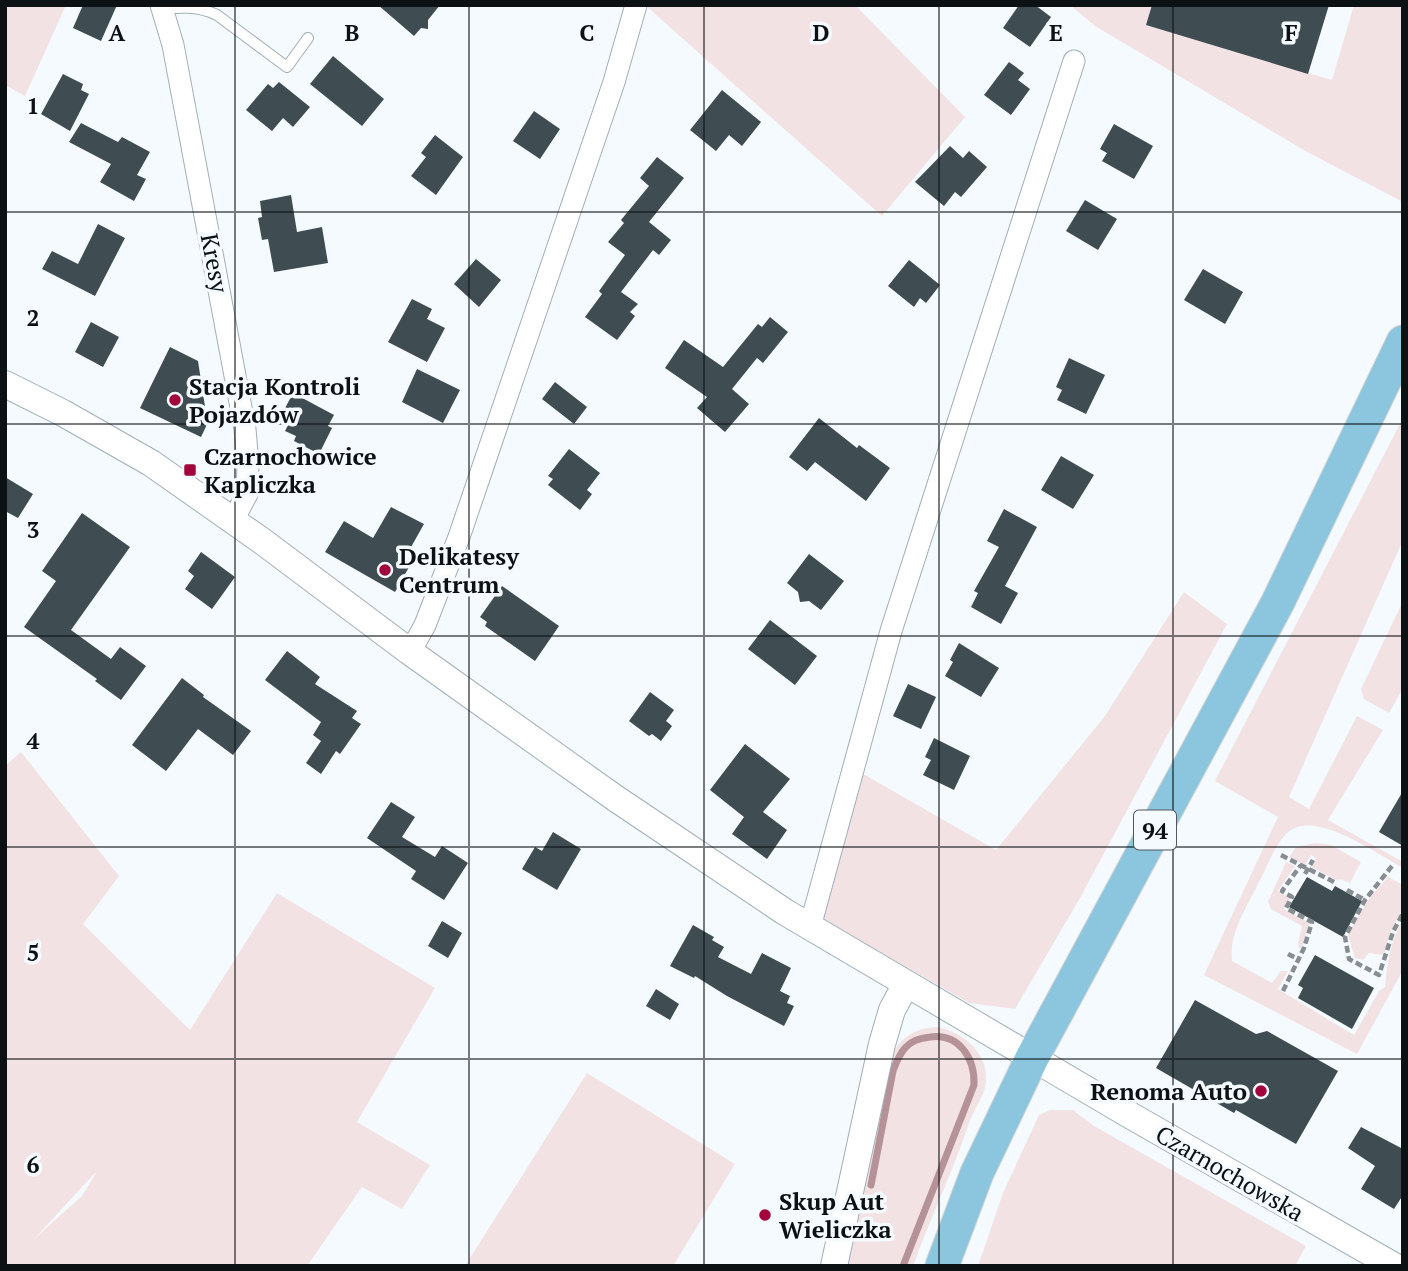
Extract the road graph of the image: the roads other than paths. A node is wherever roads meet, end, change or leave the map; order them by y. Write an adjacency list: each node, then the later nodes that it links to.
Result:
1 (636, 5): 8 (street)
2 (162, 7): 3 (lane); 7 (street, Kresy)
3 (308, 38)
4 (1074, 61): 9 (street)
5 (1403, 342): 11 (main road, 94)
6 (5, 384): 7 (street, Czarnochowska)
7 (233, 520): 8 (street, Czarnochowska)
8 (410, 652): 9 (street, Czarnochowska)
9 (810, 927): 10 (street, Czarnochowska)
10 (906, 984): 11 (street, Czarnochowska); 12 (street)
11 (1032, 1058): 13 (main road, 94); 14 (street, Czarnochowska)
12 (834, 1266)
13 (942, 1266)
14 (1394, 1266)

